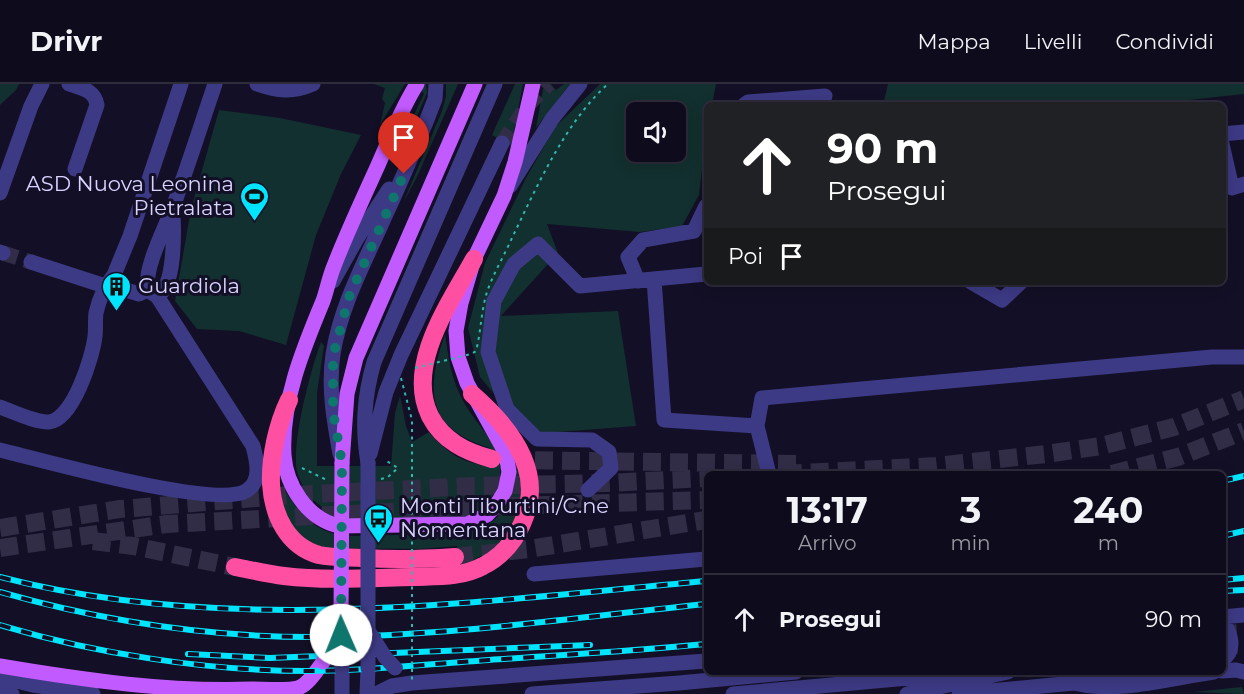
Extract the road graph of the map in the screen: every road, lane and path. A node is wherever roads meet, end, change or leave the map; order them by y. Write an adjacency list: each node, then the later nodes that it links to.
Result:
1 (69, 84): 14 (street)
2 (181, 84): 32 (street)
3 (215, 84): 35 (street)
4 (256, 84): 5 (street)
5 (313, 84)
6 (436, 84): 21 (street)
7 (476, 84): 47 (main road)
8 (495, 84): 48 (street)
9 (533, 84): 26 (main road)
10 (580, 84): 26 (street)
11 (608, 84): 38 (path, bridge)
12 (40, 85): 20 (street)
13 (415, 87): 36 (main road)
14 (99, 92): 23 (street)
15 (825, 96): 16 (street)
16 (748, 102)
17 (1244, 132): 18 (street)
18 (1226, 134)
19 (502, 143): 48 (street)
20 (7, 150): 25 (street)
21 (412, 154): 36 (street); 47 (street)
22 (1226, 162): 24 (street)
23 (75, 169)
24 (1244, 184)
25 (1, 185)
26 (504, 196): 28 (main road)
27 (704, 210): 31 (street)
28 (474, 259): 40 (main road); 45 (highway)
29 (31, 262): 32 (street)
30 (704, 274): 31 (street)
31 (646, 280): 43 (street); 51 (street)
32 (112, 282): 35 (street); 42 (street)
33 (976, 285): 34 (street)
34 (1018, 285)
35 (148, 293): 44 (street)
36 (324, 298): 41 (main road)
37 (1244, 357): 43 (street)
38 (415, 368)
39 (401, 378): 71 (path, bridge)
40 (472, 393): 41 (main road); 54 (highway)
41 (289, 400): 52 (highway)
42 (0, 407)
43 (757, 426): 49 (street)
44 (0, 450)
45 (492, 459)
46 (385, 460): 50 (path)
47 (342, 463): 56 (main road, bridge)
48 (368, 463): 58 (street, bridge)
49 (768, 471)
50 (388, 477)
51 (588, 490)
52 (456, 557)
53 (704, 559): 55 (street)
54 (235, 567)
55 (534, 574)
56 (341, 617): 74 (main road, bridge); 77 (street, bridge)
57 (1233, 618): 59 (street)
58 (369, 632): 71 (street, bridge); 78 (street, bridge)
59 (1226, 657)
60 (704, 661): 71 (street)
61 (0, 666): 74 (main road)
62 (1226, 671): 63 (street)
63 (1243, 671)
64 (764, 675): 80 (street)
65 (941, 675): 81 (street)
66 (994, 675): 82 (street)
67 (1123, 675): 70 (street)
68 (1194, 675): 70 (street)
69 (0, 677): 76 (street)
70 (1074, 683): 72 (street)
71 (405, 687): 79 (street)
72 (1058, 689): 83 (street)
73 (0, 691): 75 (street)
74 (305, 691)
75 (12, 694)
76 (93, 694)
77 (342, 694)
78 (367, 694)
79 (376, 694)
80 (532, 694)
81 (733, 694)
82 (907, 694)
83 (959, 694)

